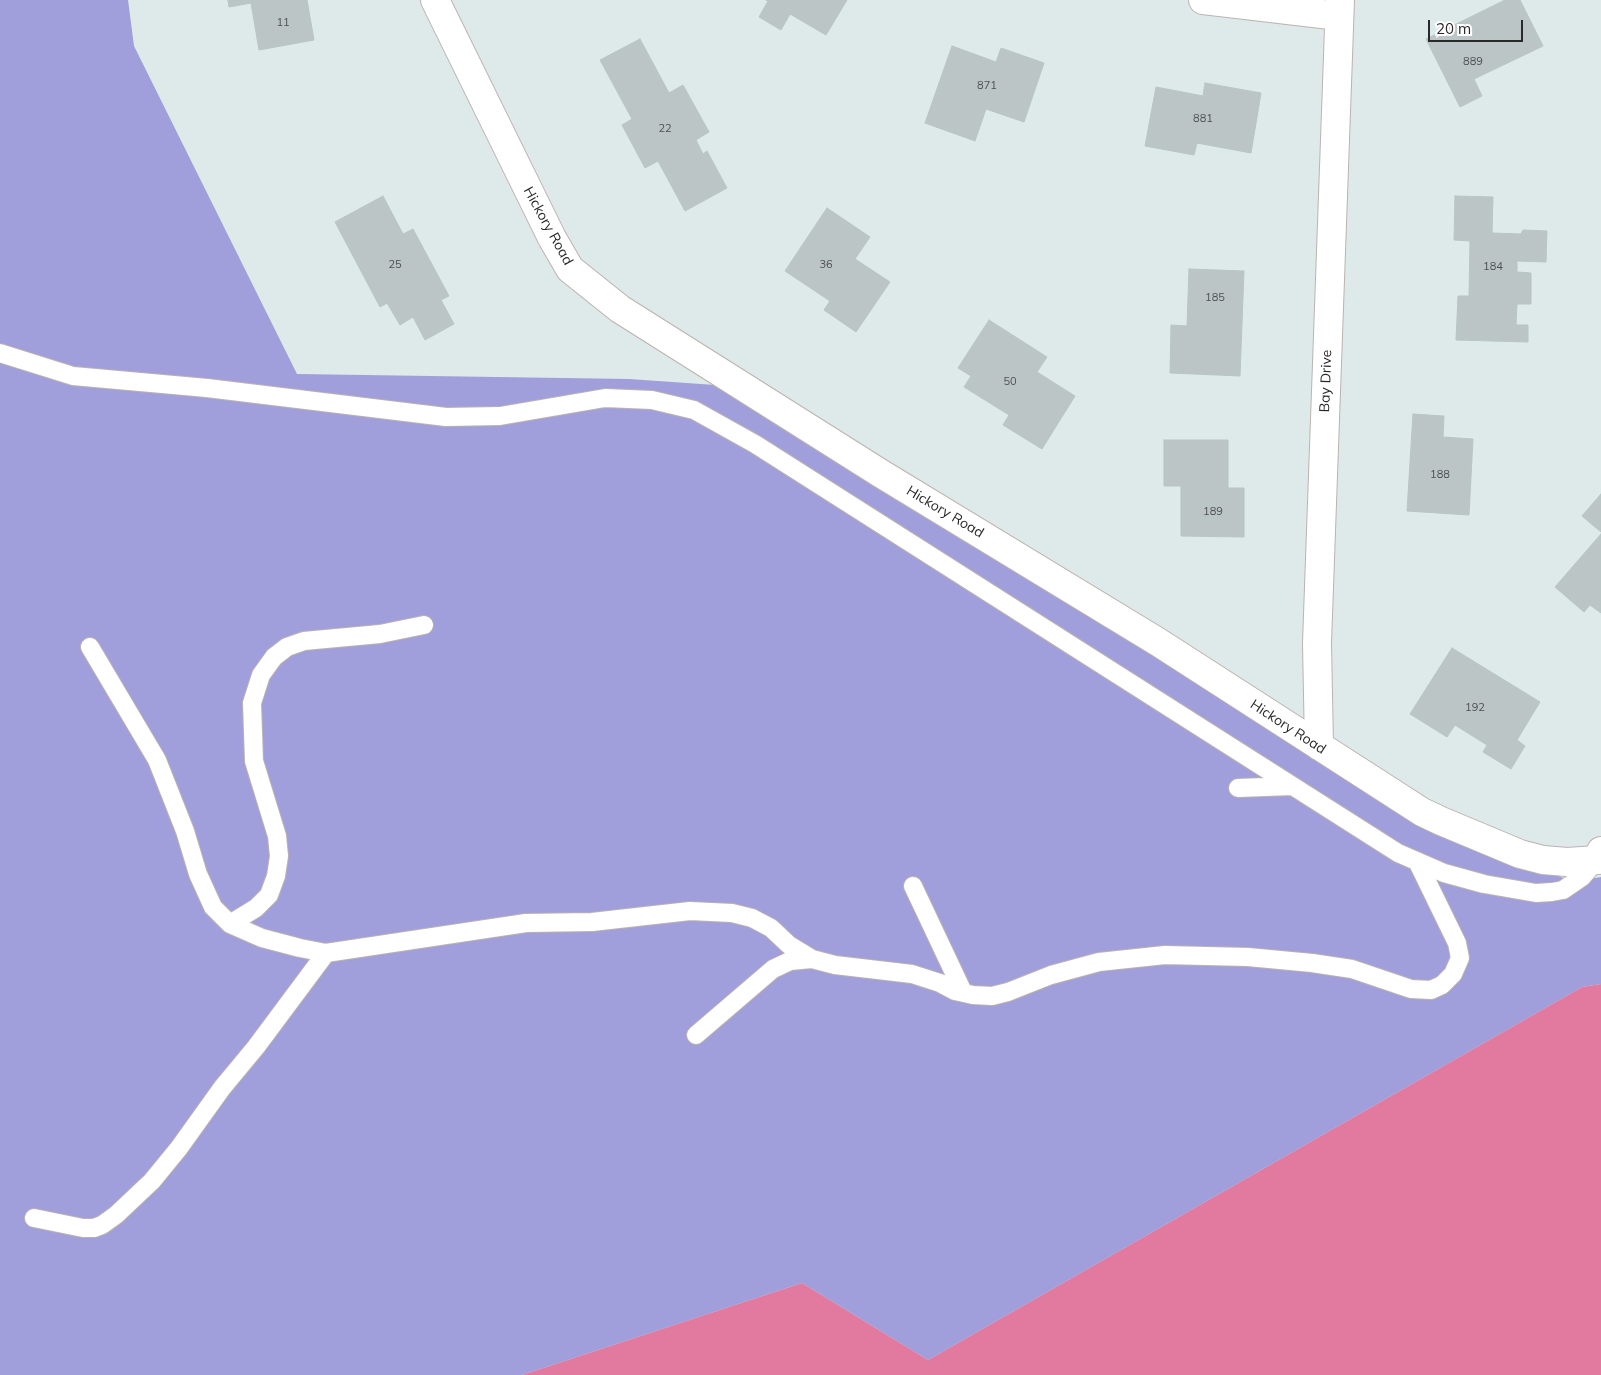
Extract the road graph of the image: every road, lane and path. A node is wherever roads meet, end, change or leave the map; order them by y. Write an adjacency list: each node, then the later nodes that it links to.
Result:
1 (435, 0): 7 (street, Hickory Road)
2 (1202, 0): 3 (street)
3 (1339, 8): 7 (street, Bay Drive)
4 (0, 353): 8 (lane)
5 (424, 625): 13 (lane)
6 (90, 647): 13 (lane)
7 (1319, 746): 10 (street, Hickory Road)
8 (1292, 786): 9 (lane); 11 (lane)
9 (1238, 788)
10 (1599, 856): 11 (lane)
11 (1417, 861): 16 (lane)
12 (913, 886): 16 (lane)
13 (230, 924): 14 (lane)
14 (326, 953): 15 (lane); 18 (lane)
15 (812, 959): 16 (lane); 17 (lane)
16 (963, 992)
17 (696, 1036)
18 (34, 1218)

